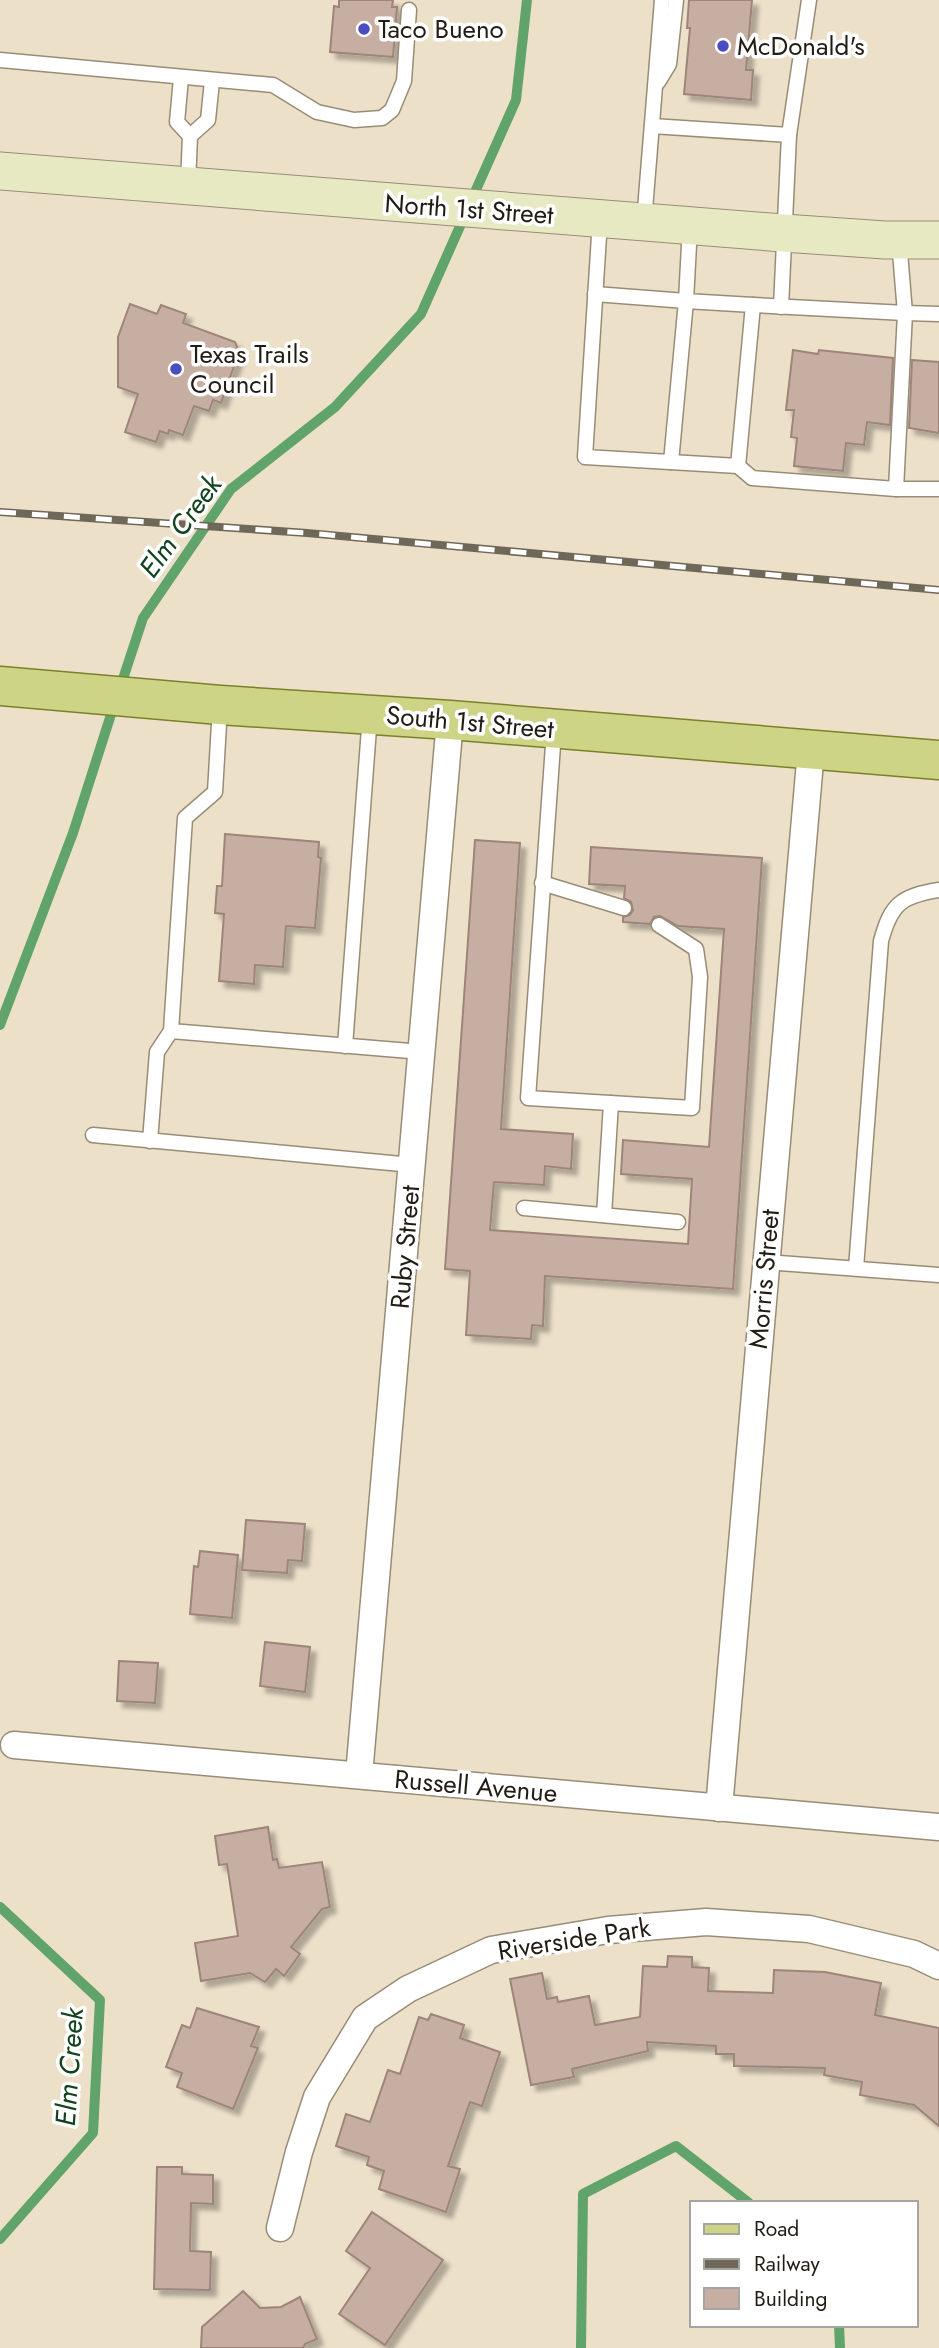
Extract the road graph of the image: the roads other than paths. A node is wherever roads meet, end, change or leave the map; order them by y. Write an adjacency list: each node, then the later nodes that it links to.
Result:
1 (662, 0): 8 (lane)
2 (676, 0): 8 (lane)
3 (809, 0): 10 (lane)
4 (409, 10): 7 (lane)
5 (0, 60): 6 (lane)
6 (181, 78): 7 (lane); 11 (lane)
7 (212, 81): 11 (lane)
8 (655, 86): 9 (lane)
9 (652, 127): 10 (lane); 15 (lane)
10 (789, 135): 17 (lane)
11 (190, 136): 13 (lane)
12 (0, 171): 13 (main road, North 1st Street)
13 (188, 186): 14 (main road, North 1st Street)
14 (600, 219): 15 (main road, North 1st Street); 20 (lane)
15 (644, 222): 16 (main road, North 1st Street)
16 (690, 225): 17 (main road, North 1st Street); 21 (lane)
17 (783, 233): 18 (main road, North 1st Street); 23 (lane)
18 (899, 240): 19 (main road, North 1st Street); 24 (lane)
19 (939, 240)
20 (595, 294): 21 (lane); 26 (lane)
21 (686, 300): 22 (lane); 26 (lane)
22 (753, 305): 23 (lane); 27 (lane)
23 (781, 307): 24 (lane)
24 (905, 313): 25 (lane); 28 (lane)
25 (939, 314)
26 (671, 462): 27 (lane)
27 (738, 466): 28 (lane)
28 (896, 489): 29 (lane)
29 (939, 489)
30 (0, 686): 31 (main road, South 1st Street)
31 (210, 704): 32 (main road, South 1st Street); 41 (lane)
32 (370, 714): 33 (main road, South 1st Street); 42 (lane)
33 (450, 720): 34 (main road, South 1st Street); 43 (street, Ruby Street)
34 (554, 730): 35 (main road, South 1st Street); 37 (lane)
35 (811, 750): 36 (main road, South 1st Street); 51 (street, Morris Street)
36 (939, 760)
37 (542, 883): 39 (lane); 44 (lane)
38 (939, 890): 52 (lane)
39 (624, 908)
40 (659, 925): 44 (lane)
41 (171, 1031): 42 (lane); 46 (lane)
42 (345, 1046): 43 (lane)
43 (422, 1052): 47 (street, Ruby Street)
44 (611, 1103): 49 (lane)
45 (93, 1135): 46 (lane)
46 (150, 1141): 47 (lane)
47 (412, 1166): 55 (street, Ruby Street)
48 (524, 1208): 49 (lane)
49 (604, 1215): 50 (lane)
50 (678, 1222)
51 (766, 1262): 52 (lane); 56 (street, Morris Street)
52 (856, 1269): 53 (lane)
53 (939, 1275)
54 (14, 1745): 55 (street, Russell Avenue)
55 (359, 1775): 56 (street, Russell Avenue)
56 (719, 1808): 57 (street, Russell Avenue)
57 (939, 1827)
58 (939, 1966): 59 (street, Riverside Park)
59 (280, 2228)

